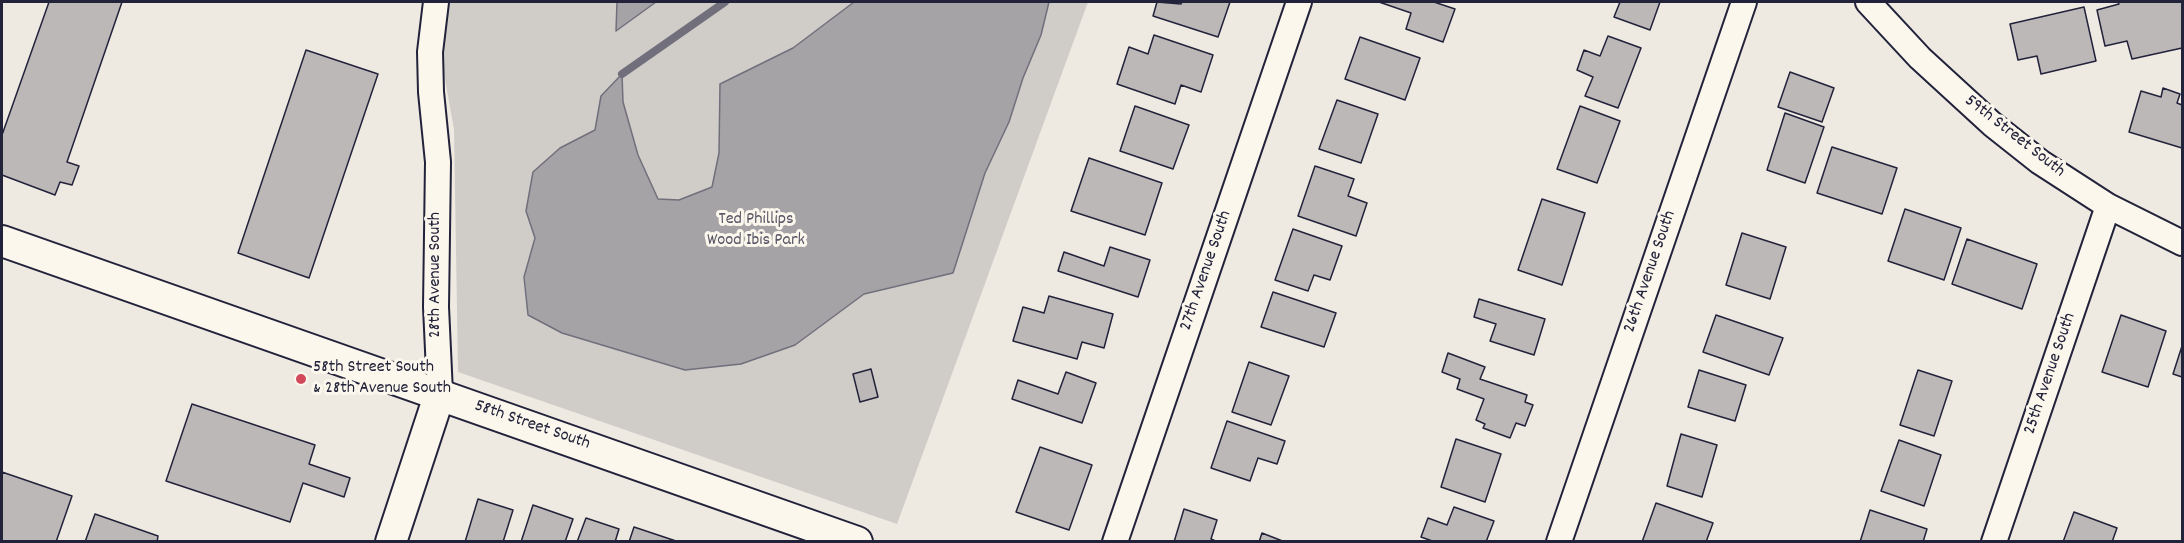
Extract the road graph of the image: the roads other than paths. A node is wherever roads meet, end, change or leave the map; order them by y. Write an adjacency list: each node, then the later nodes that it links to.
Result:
1 (436, 2): 8 (street, 28th Avenue South)
2 (1299, 2): 11 (street, 27th Avenue South)
3 (1744, 2): 12 (street, 26th Avenue South)
4 (1868, 2): 5 (street, 59th Street South)
5 (2108, 206): 7 (street, 59th Street South); 13 (street, 25th Avenue South)
6 (2, 241): 8 (street, 58th Street South)
7 (2182, 243)
8 (440, 393): 9 (street, 28th Avenue South); 10 (street, 58th Street South)
9 (391, 542)
10 (857, 542)
11 (1114, 542)
12 (1559, 542)
13 (1994, 542)

